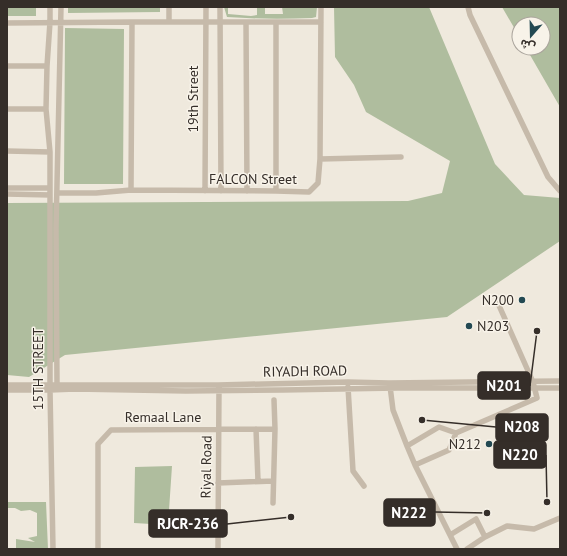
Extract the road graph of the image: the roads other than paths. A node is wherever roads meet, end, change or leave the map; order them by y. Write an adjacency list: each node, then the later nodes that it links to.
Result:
1 (50, 7): 8 (street, 15TH STREET)
2 (61, 7): 17 (street)
3 (169, 7): 10 (street)
4 (206, 7): 11 (street, 19th Street)
5 (220, 7): 12 (street, 19th Street)
6 (321, 7): 15 (street, FALCON Street)
7 (468, 7): 33 (street)
8 (50, 22): 16 (street); 17 (street); 19 (street, 15TH STREET)
9 (132, 22): 10 (street); 17 (street); 28 (street)
10 (169, 22): 11 (street)
11 (206, 22): 12 (street); 29 (street, 19th Street)
12 (220, 22): 13 (street); 30 (street, 19th Street)
13 (246, 22): 14 (street); 31 (street)
14 (276, 22): 15 (street); 32 (street)
15 (321, 22): 25 (street, FALCON Street)
16 (7, 23)
17 (61, 23): 34 (street)
18 (7, 66): 19 (street)
19 (47, 66): 21 (street, 15TH STREET)
20 (7, 108): 21 (street)
21 (46, 109): 23 (street, 15TH STREET)
22 (7, 151): 23 (street)
23 (50, 152): 27 (street, 15TH STREET)
24 (401, 157): 25 (street)
25 (320, 159): 32 (street, FALCON Street)
26 (7, 188): 27 (street)
27 (49, 188): 36 (street, 15TH STREET)
28 (131, 190): 29 (street, FALCON Street); 34 (street, FALCON Street)
29 (205, 191): 30 (street, FALCON Street)
30 (221, 191): 31 (street, FALCON Street)
31 (246, 191): 32 (street, FALCON Street)
32 (276, 191)
33 (560, 191)
34 (57, 193): 42 (street)
35 (7, 194): 36 (street)
36 (50, 195): 42 (street, 15TH STREET)
37 (496, 301): 39 (street)
38 (348, 382): 43 (street, RIYADH ROAD); 44 (street, RIYADH ROAD); 47 (street)
39 (533, 382): 40 (street, RIYADH ROAD); 43 (street, RIYADH ROAD); 45 (street)
40 (560, 382)
41 (7, 385): 42 (street)
42 (52, 386): 44 (street, RIYADH ROAD); 44 (street, RIYADH ROAD); 48 (street); 64 (street, 15TH STREET)
43 (390, 386): 45 (street, RIYADH ROAD); 47 (street, RIYADH ROAD); 54 (street)
44 (219, 387): 47 (street, RIYADH ROAD); 50 (street, Riyal Road)
45 (534, 388): 46 (street, RIYADH ROAD); 53 (street)
46 (560, 388)
47 (348, 389): 59 (street)
48 (7, 390)
49 (274, 400): 52 (street)
50 (219, 429): 51 (street, Remaal Lane); 58 (street, Riyal Road); 65 (street, Remaal Lane)
51 (256, 429): 52 (street, Remaal Lane); 57 (street)
52 (274, 429): 56 (street)
53 (456, 433): 54 (street); 55 (street)
54 (407, 446): 55 (street)
55 (415, 465): 62 (street)
56 (273, 481): 57 (street); 60 (street)
57 (258, 482): 58 (street)
58 (218, 483): 66 (street, Riyal Road)
59 (364, 486)
60 (273, 503)
61 (560, 518): 63 (street)
62 (450, 536): 63 (street); 67 (street)
63 (485, 537): 68 (street)
64 (53, 549)
65 (98, 549)
66 (218, 549)
67 (457, 549)
68 (467, 549)

